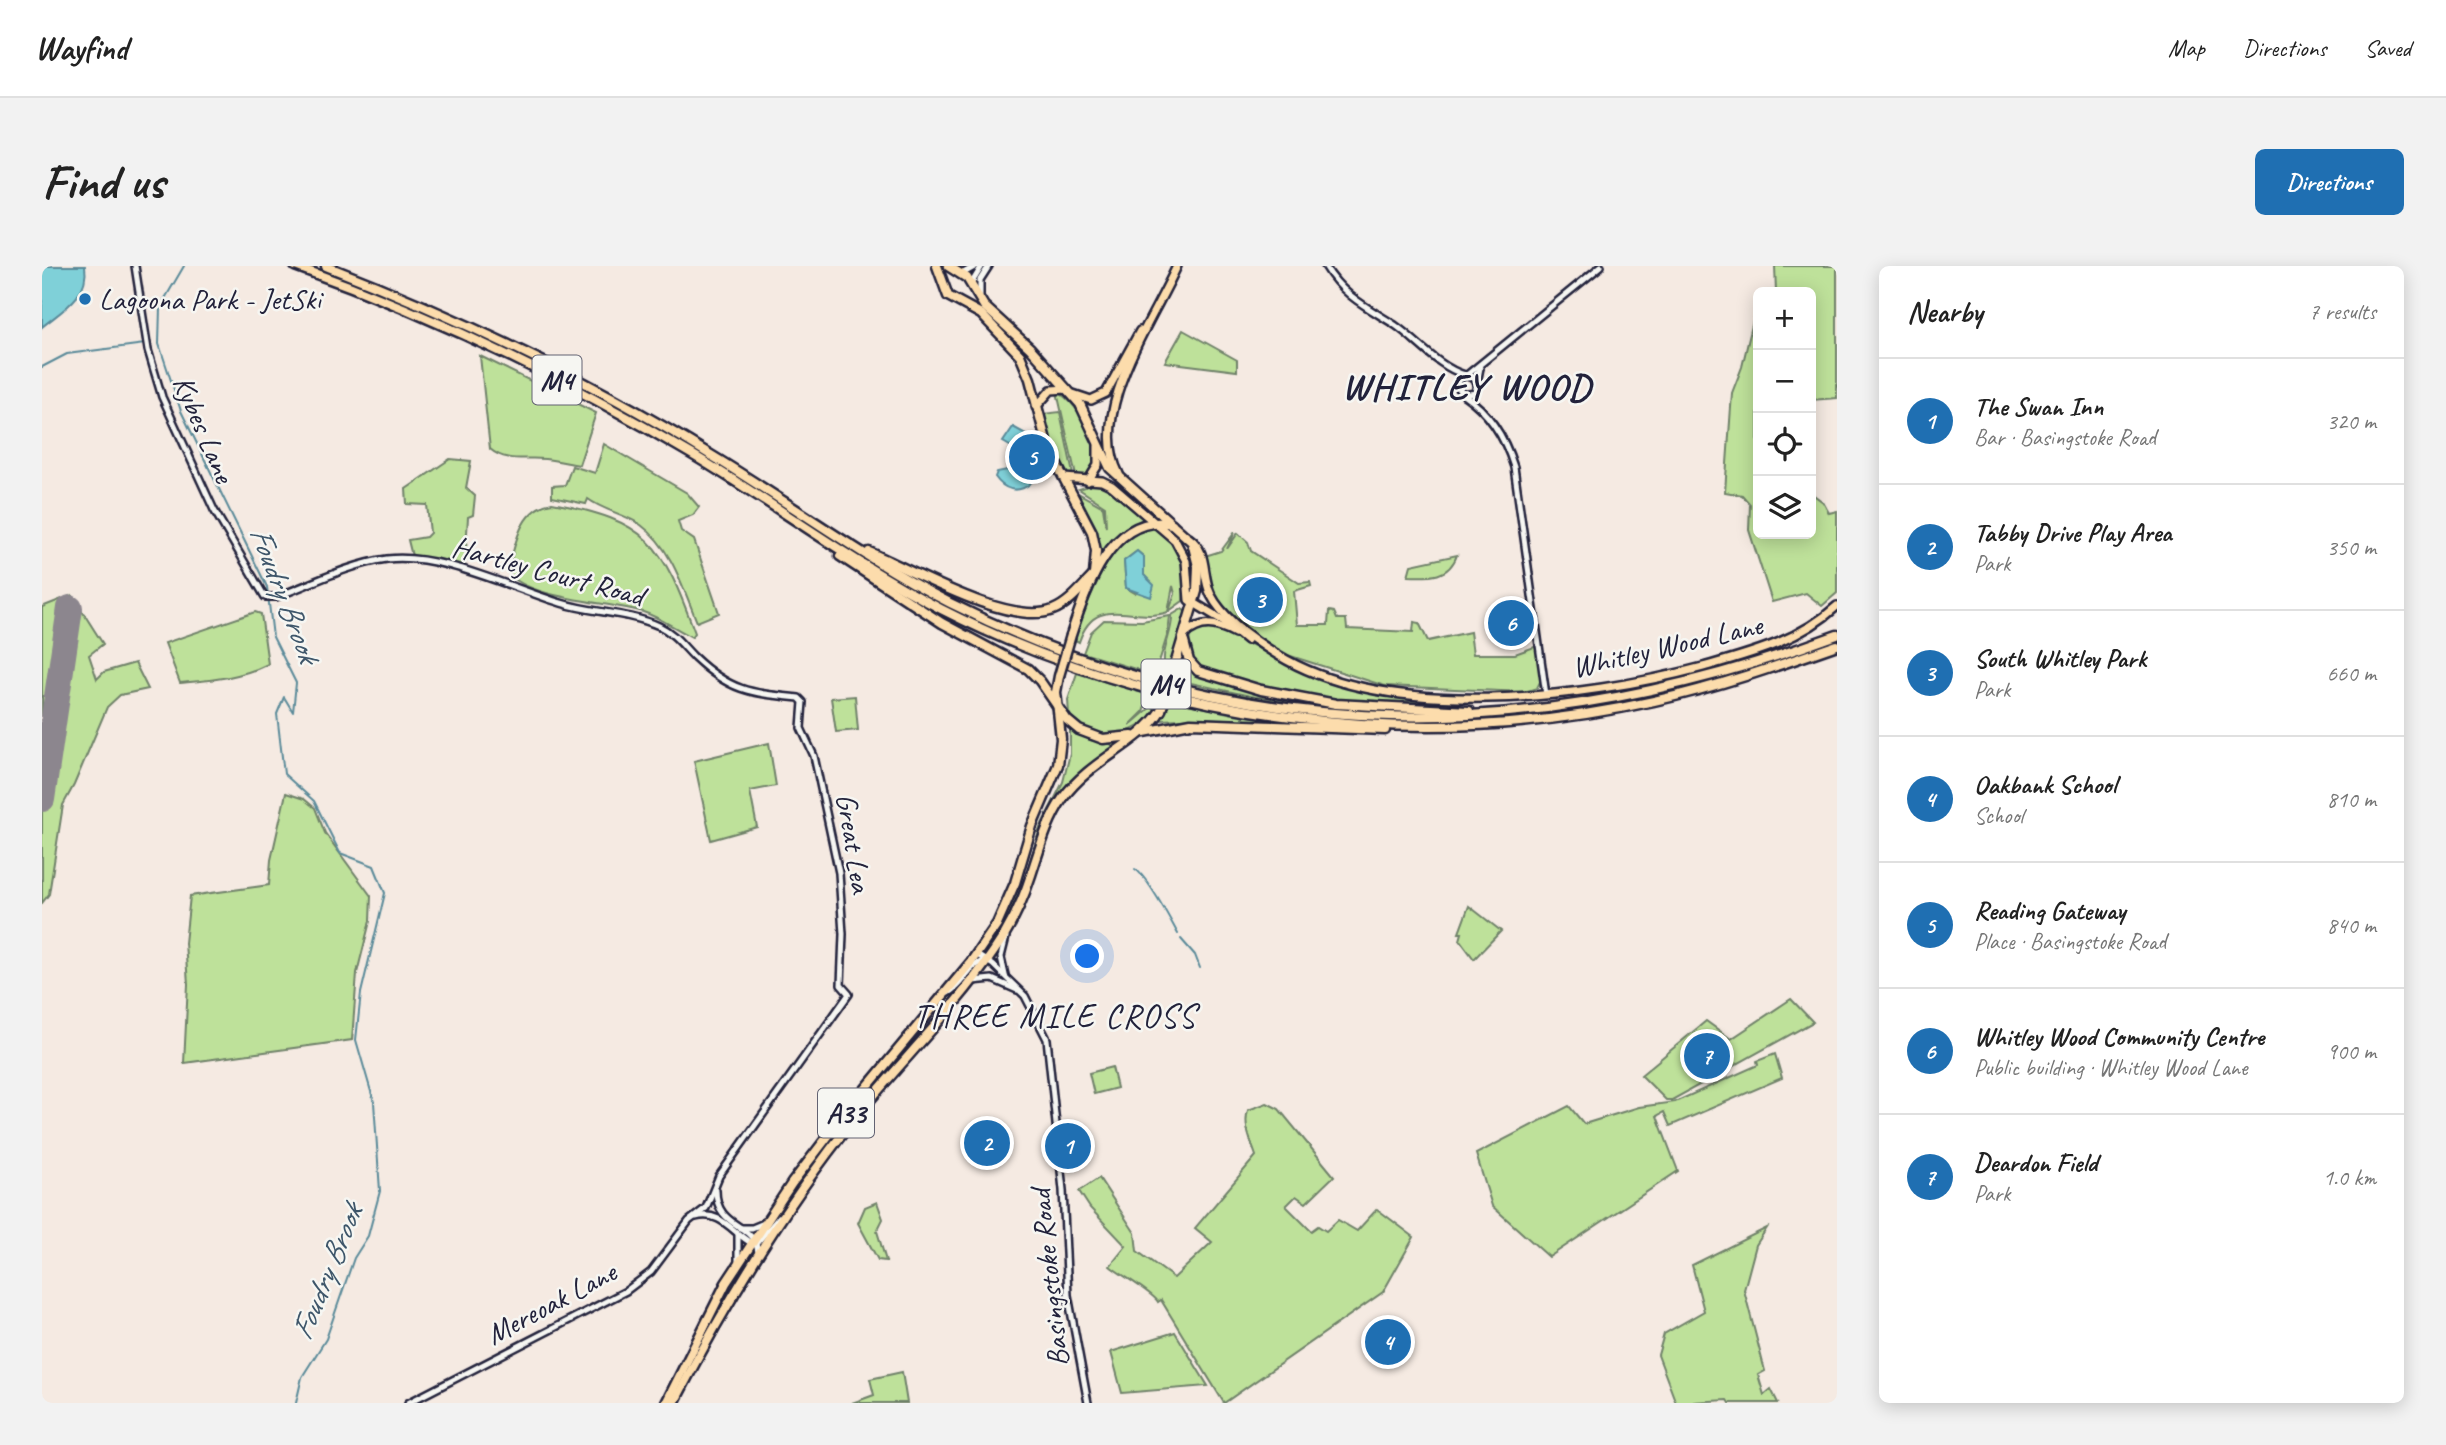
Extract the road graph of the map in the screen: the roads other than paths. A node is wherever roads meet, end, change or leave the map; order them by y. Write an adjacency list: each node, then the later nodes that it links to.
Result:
1 (135, 266): 36 (street, Kybes Lane)
2 (295, 266): 32 (highway, M4)
3 (326, 266): 34 (highway, M4)
4 (937, 266): 13 (highway)
5 (948, 266): 11 (highway)
6 (978, 266): 11 (street); 12 (street)
7 (989, 266): 15 (street)
8 (1177, 266): 16 (main road)
9 (1325, 266): 18 (street)
10 (1601, 266): 17 (street)
11 (962, 270): 12 (highway); 13 (highway)
12 (970, 287): 14 (highway); 15 (highway)
13 (944, 289): 14 (highway)
14 (956, 300): 25 (highway)
15 (984, 306): 22 (highway)
16 (1146, 326): 22 (main road); 28 (main road)
17 (1480, 368): 19 (street); 21 (street, Whitley Wood Lane)
18 (1453, 372): 19 (street); 20 (street)
19 (1466, 375): 20 (street); 21 (street)
20 (1458, 380): 23 (street)
21 (1477, 386): 23 (street); 24 (street, Whitley Wood Lane)
22 (1068, 391): 25 (main road); 26 (highway)
23 (1464, 395): 24 (street, Whitley Wood Lane)
24 (1480, 406): 44 (street, Whitley Wood Lane)
25 (1036, 407): 27 (highway)
26 (1098, 440): 28 (highway); 29 (main road)
27 (1064, 478): 29 (main road); 35 (highway)
28 (1121, 478): 31 (highway)
29 (1088, 481): 30 (main road)
30 (1155, 522): 31 (highway); 35 (highway); 37 (main road)
31 (1175, 525): 33 (highway)
32 (802, 526): 46 (highway, M4); 48 (highway, M4)
33 (1189, 538): 37 (highway); 43 (main road)
34 (847, 543): 35 (highway, M4); 47 (highway, M4)
35 (1094, 575): 46 (highway, bridge)
36 (267, 598): 45 (street, Hartley Court Road)
37 (1191, 601): 40 (highway); 41 (main road)
38 (1837, 606): 44 (main road, Whitley Wood Lane)
39 (1837, 635): 47 (highway, M4)
40 (1184, 636): 41 (main road); 47 (highway, M4); 49 (highway, bridge)
41 (1247, 639): 43 (main road)
42 (1837, 645): 48 (highway, M4)
43 (1276, 654): 44 (main road)
44 (1546, 695)
45 (802, 701): 57 (street, Great Lea)
46 (1058, 707): 49 (highway); 51 (highway, A33)
47 (1514, 713)
48 (1423, 726): 49 (highway, M4)
49 (1141, 733): 50 (highway, A33)
50 (1010, 928): 52 (highway, A33); 53 (street)
51 (976, 955): 52 (street, Basingstoke Road); 56 (highway, A33)
52 (987, 961): 53 (street, Basingstoke Road); 54 (highway, A33); 56 (street)
53 (1006, 976): 55 (street, Basingstoke Road)
54 (970, 982): 55 (street); 62 (highway, A33)
55 (1020, 991): 67 (street, Basingstoke Road)
56 (946, 993): 60 (highway, A33)
57 (716, 1183): 58 (street); 59 (street)
58 (718, 1208): 59 (street, Mereoak Lane); 59 (street); 61 (street)
59 (709, 1211): 61 (street); 64 (street, Mereoak Lane)
60 (764, 1223): 61 (street); 62 (highway, A33)
61 (738, 1230): 62 (street); 63 (street)
62 (755, 1245): 63 (highway, A33); 66 (highway, A33)
63 (738, 1264): 65 (highway, A33)
64 (408, 1403)
65 (666, 1403)
66 (674, 1403)
67 (1088, 1403)

